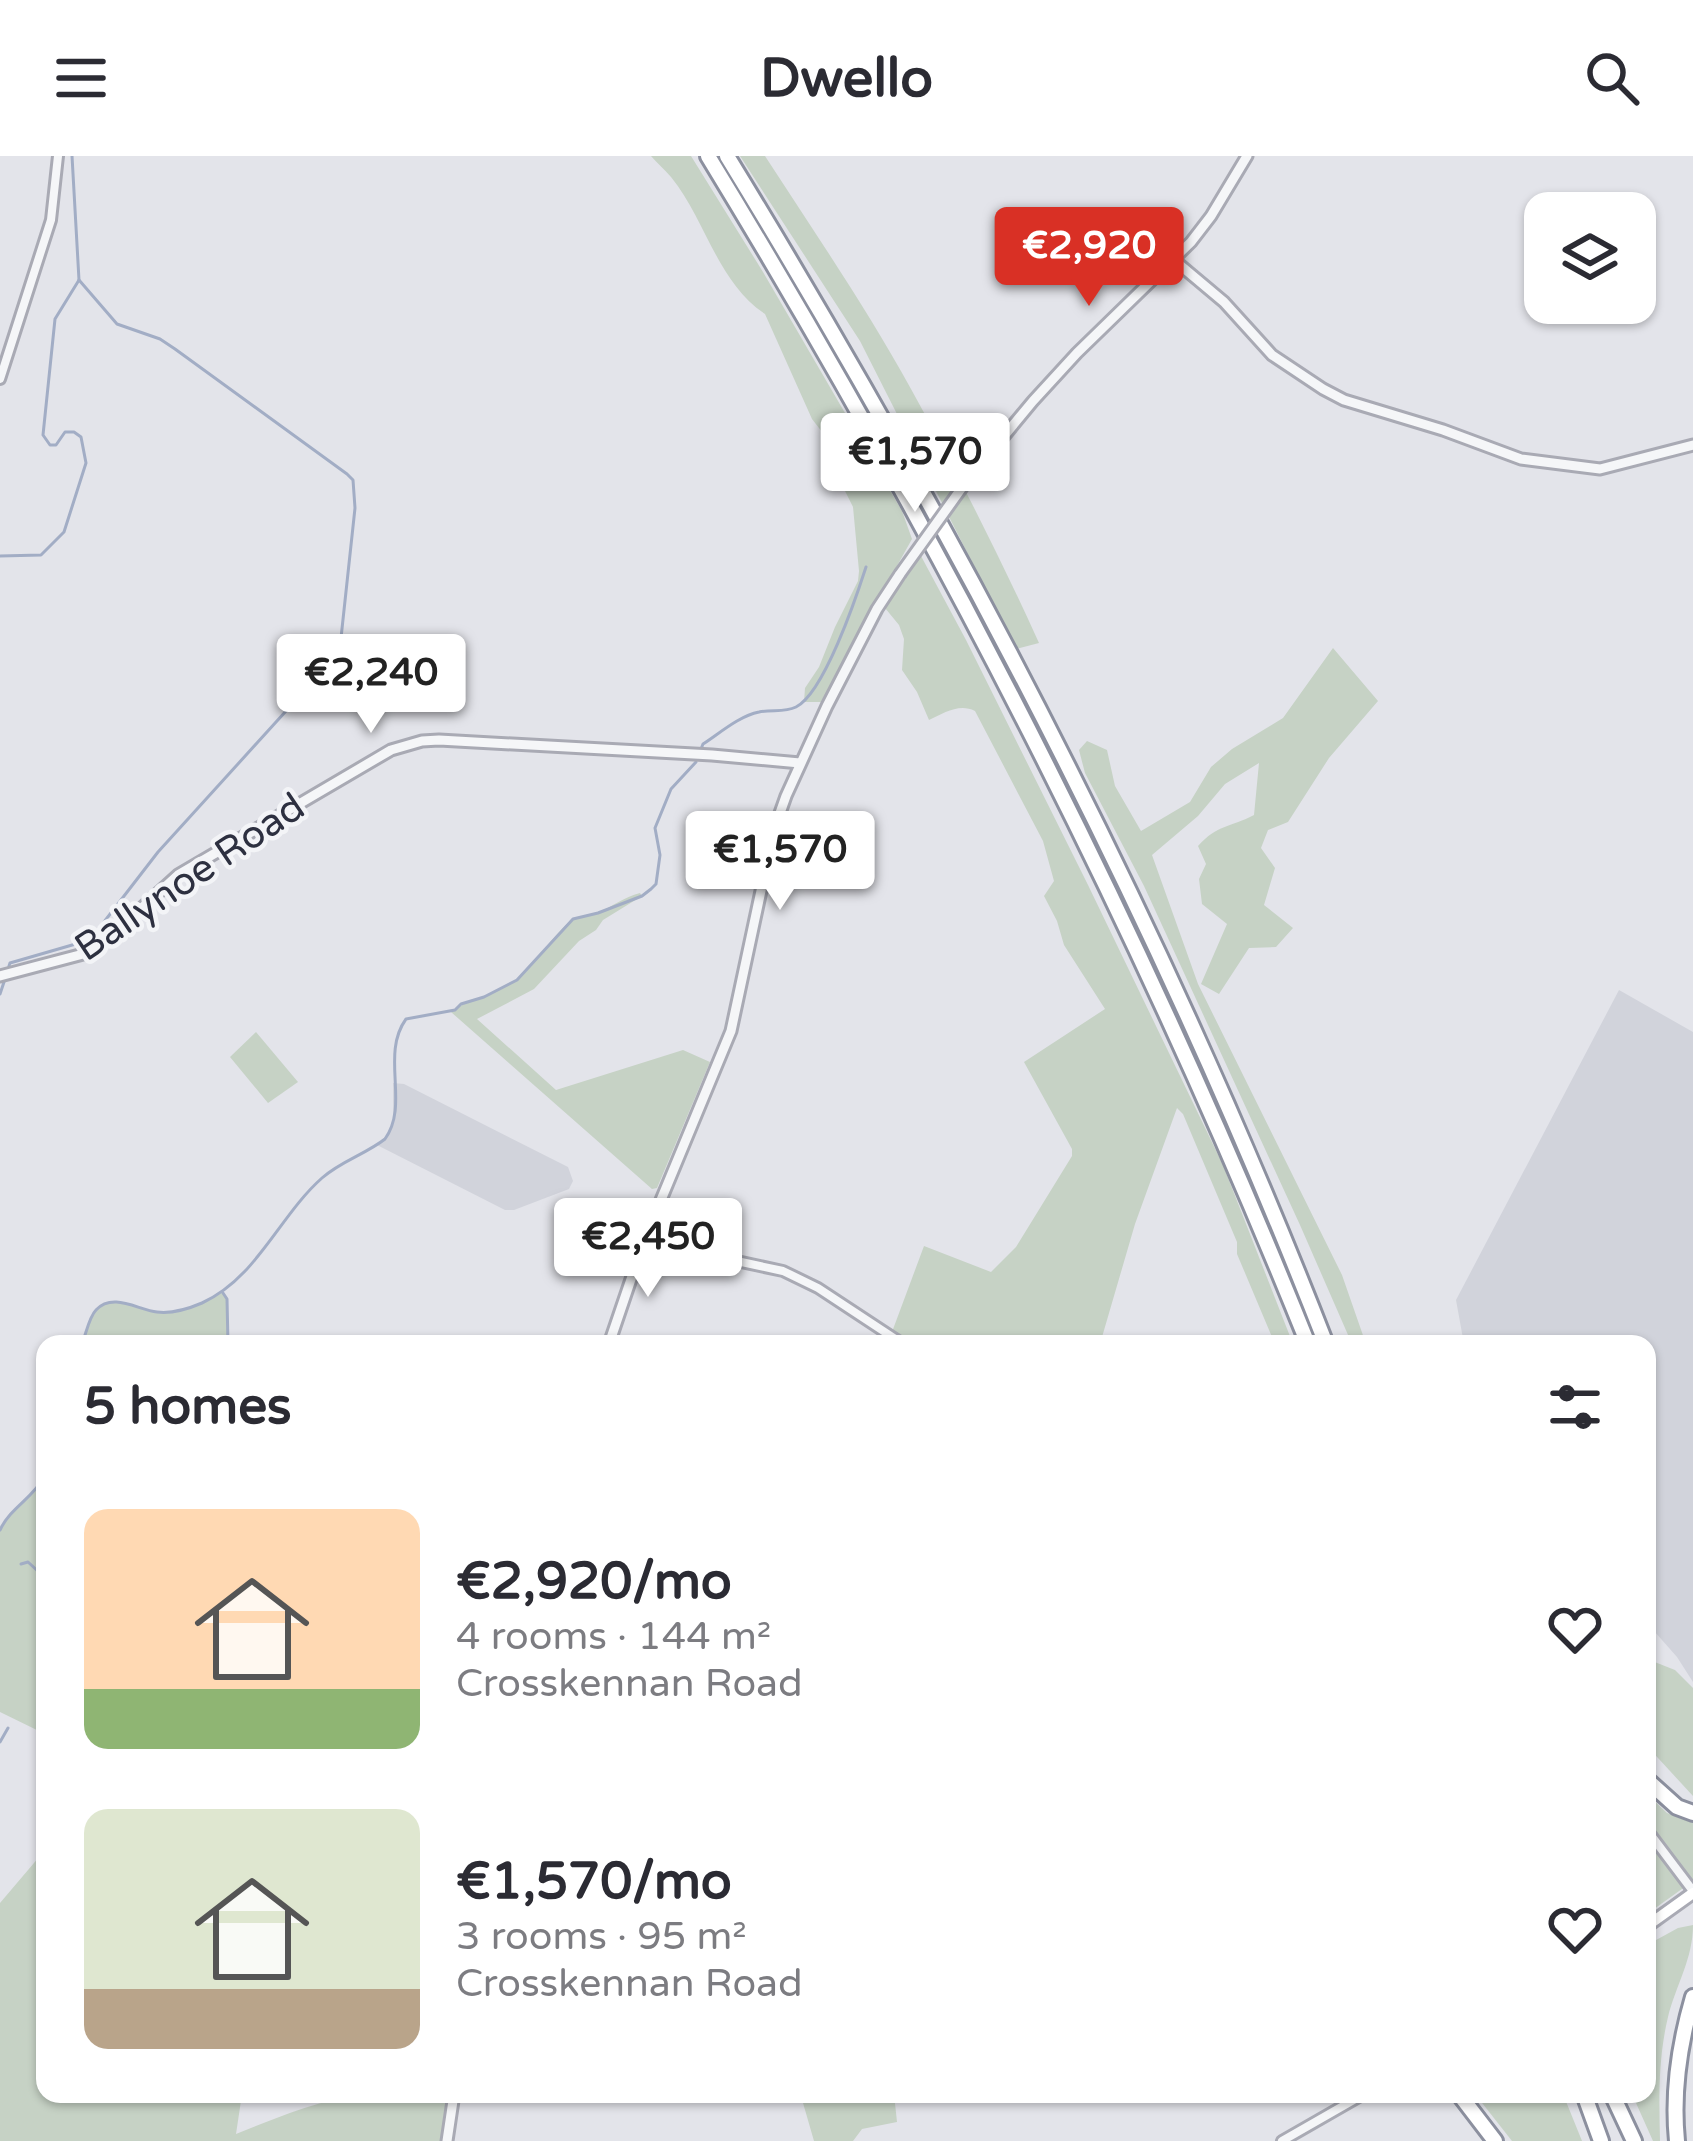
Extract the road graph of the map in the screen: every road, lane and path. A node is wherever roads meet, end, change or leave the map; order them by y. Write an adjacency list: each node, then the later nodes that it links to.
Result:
1 (58, 156): 6 (street)
2 (708, 156): 13 (highway)
3 (727, 156): 14 (highway)
4 (1247, 156): 5 (street)
5 (1174, 260): 7 (street); 8 (street, bridge)
6 (0, 379)
7 (1693, 446)
8 (800, 763): 9 (street, Ballynoe Road); 10 (street)
9 (0, 976)
10 (644, 1241): 11 (street); 12 (street)
11 (612, 1335)
12 (889, 1335)
13 (1304, 1335)
14 (1322, 1335)
15 (1656, 1788): 16 (highway)
16 (1693, 1813)
17 (1656, 1843): 18 (street)
18 (1693, 1892): 19 (main road)
19 (1656, 1919)
20 (1693, 1997): 31 (highway)
21 (453, 2103): 26 (street)
22 (1348, 2103): 27 (street)
23 (1466, 2103): 28 (highway)
24 (1587, 2103): 29 (highway)
25 (1616, 2103): 30 (highway)
26 (447, 2141)
27 (1282, 2141)
28 (1495, 2141)
29 (1601, 2141)
30 (1634, 2141)
31 (1677, 2141)

